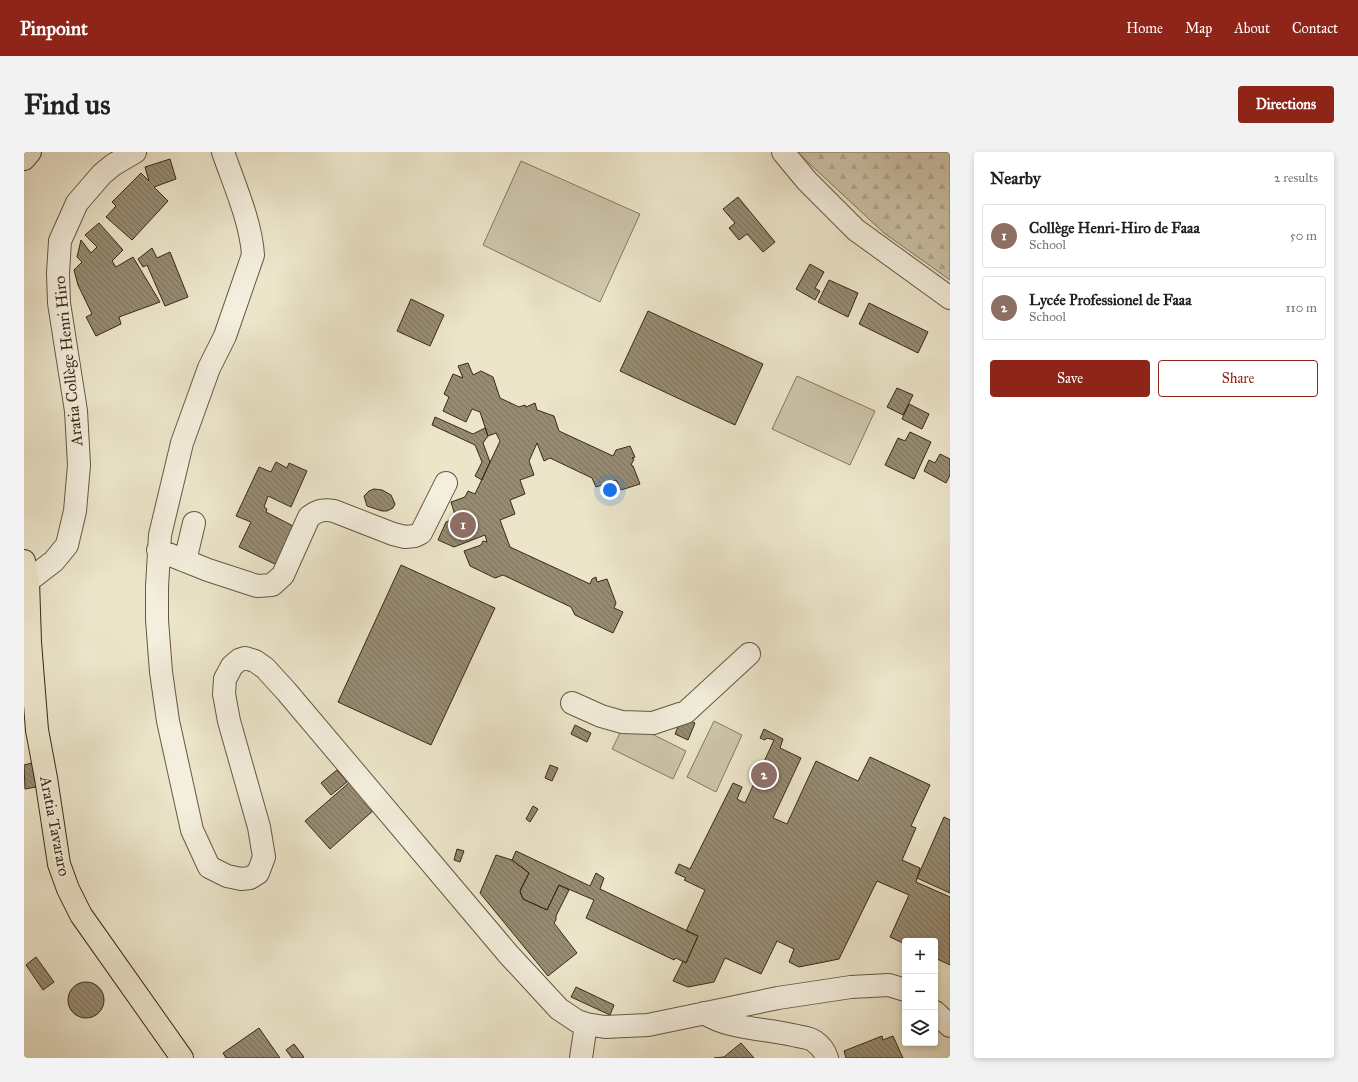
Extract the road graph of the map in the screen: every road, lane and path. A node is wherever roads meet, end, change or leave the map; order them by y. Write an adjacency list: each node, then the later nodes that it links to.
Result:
1 (30, 152): 5 (main road)
2 (135, 152): 11 (street, Aratia Collège Henri Hiro)
3 (223, 152): 9 (street)
4 (783, 152): 6 (street)
5 (24, 159)
6 (950, 298)
7 (446, 483): 10 (street)
8 (194, 523): 10 (street)
9 (158, 550): 10 (street); 18 (street)
10 (185, 561)
11 (26, 571): 14 (main road, Aratia Tavararo)
12 (749, 654): 13 (street)
13 (572, 703)
14 (31, 730): 20 (main road, Aratia Tavararo)
15 (902, 989): 16 (street)
16 (704, 1013): 18 (street); 22 (street)
17 (938, 1015): 19 (street)
18 (586, 1024): 21 (street)
19 (950, 1026)
20 (182, 1058)
21 (581, 1058)
22 (827, 1058)

